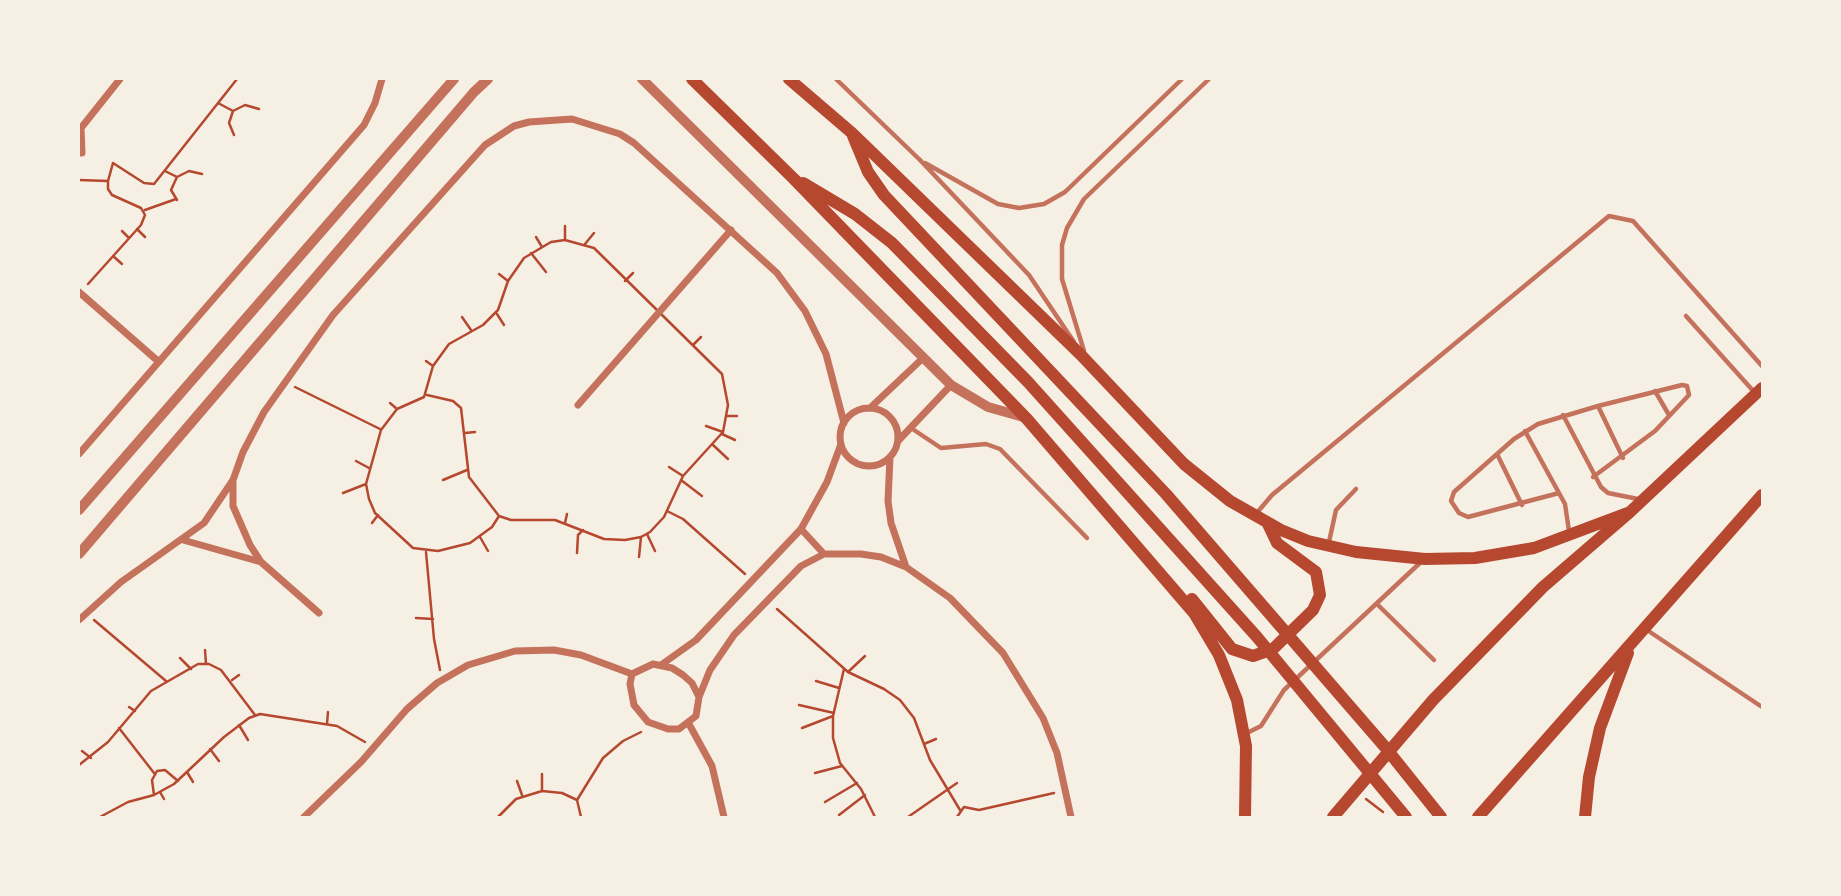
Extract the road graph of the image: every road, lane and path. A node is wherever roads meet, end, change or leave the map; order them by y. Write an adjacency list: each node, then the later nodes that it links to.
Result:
1 (120, 79): 17 (street)
2 (237, 79): 12 (path)
3 (382, 79): 57 (street)
4 (454, 79): 110 (street)
5 (488, 79): 133 (street)
6 (642, 79): 54 (street)
7 (692, 79): 22 (main road)
8 (789, 79): 15 (main road)
9 (836, 79): 18 (lane)
10 (1182, 79): 18 (lane)
11 (1209, 79): 55 (lane)
12 (218, 103): 14 (path); 19 (path)
13 (259, 109): 14 (path)
14 (233, 111): 16 (path)
15 (852, 133): 55 (main road); 225 (main road)
16 (234, 135)
17 (82, 153)
18 (919, 160): 55 (lane)
19 (165, 171): 21 (path); 24 (path)
20 (202, 174): 21 (path)
21 (177, 177): 25 (path)
22 (794, 178): 76 (main road); 224 (main road)
23 (79, 180): 24 (path)
24 (108, 181): 25 (path)
25 (145, 210): 27 (path)
26 (565, 226): 34 (path)
27 (137, 229): 32 (path); 33 (path)
28 (731, 230): 47 (street); 62 (street); 77 (street)
29 (122, 231): 33 (path)
30 (594, 233): 35 (path)
31 (536, 236): 36 (path)
32 (145, 237)
33 (129, 238): 38 (path)
34 (565, 240): 35 (path); 36 (path)
35 (585, 244): 44 (path)
36 (542, 247): 37 (path)
37 (531, 253): 40 (path); 43 (path)
38 (113, 256): 39 (path); 45 (path)
39 (122, 264)
40 (546, 272)
41 (633, 273): 44 (path)
42 (499, 274): 43 (path)
43 (508, 281): 46 (path)
44 (625, 281): 47 (path)
45 (80, 293): 57 (street)
46 (498, 310): 50 (path); 51 (path)
47 (659, 313): 53 (path); 68 (street)
48 (1686, 316): 65 (lane)
49 (462, 317): 51 (path)
50 (504, 325)
51 (471, 330): 58 (path)
52 (701, 337): 53 (path)
53 (693, 345): 61 (path)
54 (923, 358): 63 (street); 70 (street)
55 (1084, 359): 116 (main road)
56 (426, 361): 58 (path)
57 (159, 362): 89 (street)
58 (433, 366): 66 (path)
59 (1762, 366): 116 (lane)
60 (728, 371): 61 (path)
61 (722, 374): 75 (path)
62 (283, 381): 80 (path); 100 (street)
63 (951, 385): 76 (street); 79 (street)
64 (1655, 391): 69 (lane); 74 (lane); 74 (lane)
65 (1759, 391): 108 (main road)
66 (425, 394): 71 (path); 83 (path)
67 (390, 403): 71 (path)
68 (578, 405)
69 (1598, 406): 73 (lane); 92 (lane)
70 (870, 408): 77 (street); 86 (street)
71 (397, 409): 80 (path)
72 (737, 415): 75 (path)
73 (1563, 415): 81 (lane); 98 (lane)
74 (1669, 415): 92 (lane)
75 (727, 416): 84 (path)
76 (1027, 419): 140 (main road)
77 (844, 423): 87 (street)
78 (706, 426): 84 (path)
79 (911, 428): 86 (street); 126 (lane)
80 (381, 429): 96 (path)
81 (1525, 431): 90 (lane); 105 (lane)
82 (475, 432): 83 (path)
83 (465, 433): 97 (path)
84 (723, 433): 85 (path); 88 (path)
85 (735, 440)
86 (898, 440): 91 (street)
87 (841, 444): 91 (street); 120 (street)
88 (713, 445): 93 (path); 99 (path)
89 (79, 454)
90 (1497, 454): 109 (lane); 109 (lane)
91 (890, 457): 138 (street)
92 (1623, 457): 98 (lane)
93 (728, 459)
94 (356, 461): 96 (path)
95 (669, 467): 99 (path)
96 (369, 468): 102 (path)
97 (467, 470): 101 (path); 115 (path)
98 (1593, 477): 108 (lane)
99 (682, 478): 107 (path); 111 (path)
100 (233, 480): 127 (street); 137 (street)
101 (443, 480)
102 (366, 484): 104 (path); 114 (path)
103 (1356, 489): 128 (lane)
104 (342, 493)
105 (1559, 493): 109 (lane); 123 (lane)
106 (1762, 495): 148 (main road)
107 (702, 496)
108 (1643, 500): 112 (main road)
109 (1522, 505)
110 (79, 510)
111 (667, 511): 122 (path); 139 (path)
112 (1630, 512): 123 (main road); 202 (main road)
113 (567, 514): 118 (path)
114 (378, 515): 117 (path); 131 (path)
115 (499, 516): 118 (path); 124 (path)
116 (1255, 516): 119 (main road)
117 (372, 523)
118 (565, 523): 121 (path)
119 (1267, 523): 128 (main road); 140 (main road)
120 (801, 529): 134 (street); 139 (street)
121 (583, 530): 125 (path); 132 (path)
122 (647, 534): 125 (path); 130 (path)
123 (1570, 536): 136 (main road)
124 (480, 537): 129 (path); 131 (path)
125 (641, 537): 135 (path)
126 (1087, 538)
127 (183, 540): 137 (street); 144 (street)
128 (1329, 547): 136 (main road)
129 (488, 551)
130 (655, 551)
131 (426, 552): 146 (path)
132 (577, 553)
133 (79, 554)
134 (824, 554): 138 (street); 141 (street)
135 (639, 557)
136 (1425, 559): 142 (lane)
137 (261, 562): 143 (street)
138 (905, 567): 200 (street)
139 (752, 581): 155 (street)
140 (1179, 594): 179 (main road)
141 (766, 600): 157 (path); 165 (street)
142 (1377, 604): 153 (lane); 179 (lane)
143 (319, 613)
144 (86, 614): 147 (street); 163 (path)
145 (416, 618): 146 (path)
146 (433, 619): 160 (path)
147 (79, 620)
148 (1644, 628): 149 (main road); 168 (lane)
149 (1633, 641): 226 (main road); 227 (main road)
150 (205, 650): 154 (path)
151 (865, 656): 157 (path)
152 (180, 658): 156 (path)
153 (1434, 660)
154 (206, 664): 156 (path); 161 (path)
155 (661, 665): 158 (street); 165 (street)
156 (191, 669): 163 (path)
157 (846, 671): 164 (path); 182 (path)
158 (632, 674): 160 (street); 176 (street)
159 (239, 675): 161 (path)
160 (443, 680): 184 (street)
161 (232, 681): 172 (path)
162 (816, 681): 164 (path)
163 (168, 682): 169 (path)
164 (839, 688): 171 (path)
165 (699, 697): 174 (street)
166 (799, 705): 171 (path)
167 (130, 707): 169 (path)
168 (1762, 707)
169 (135, 711): 177 (path)
170 (328, 712): 173 (path)
171 (834, 714): 178 (path); 189 (path)
172 (255, 715): 173 (path); 175 (path)
173 (327, 724): 184 (path)
174 (689, 724): 176 (street); 216 (street)
175 (239, 725): 181 (path); 183 (path)
176 (657, 726): 208 (path)
177 (119, 728): 186 (path); 191 (path)
178 (802, 728)
179 (1244, 734): 221 (main road)
180 (936, 739): 182 (path)
181 (248, 740)
182 (924, 744): 199 (path)
183 (210, 749): 187 (path); 190 (path)
184 (372, 749): 213 (street)
185 (82, 751): 186 (path)
186 (91, 758): 188 (path)
187 (219, 761)
188 (79, 765)
189 (842, 766): 192 (path); 197 (path)
190 (187, 772): 194 (path); 196 (path)
191 (154, 773): 194 (path); 204 (path)
192 (815, 773)
193 (542, 774): 201 (path)
194 (178, 780): 203 (path)
195 (517, 781): 205 (path)
196 (193, 782)
197 (857, 783): 206 (path); 209 (path)
198 (957, 783): 199 (path)
199 (946, 789): 210 (path); 218 (path)
200 (1067, 790): 210 (path); 220 (street)
201 (542, 791): 205 (path); 208 (path)
202 (1356, 791): 222 (main road); 223 (path)
203 (160, 792): 204 (path); 207 (path)
204 (154, 795): 212 (path)
205 (522, 795): 214 (path)
206 (865, 795): 211 (path); 217 (path)
207 (164, 799)
208 (578, 800): 215 (path)
209 (825, 802)
210 (960, 810): 219 (path)
211 (839, 815)
212 (100, 817)
213 (304, 817)
214 (498, 817)
215 (581, 817)
216 (724, 817)
217 (875, 817)
218 (908, 817)
219 (957, 817)
220 (1072, 817)
221 (1245, 817)
222 (1333, 817)
223 (1386, 817)
224 (1406, 817)
225 (1441, 817)
226 (1478, 817)
227 (1585, 817)

